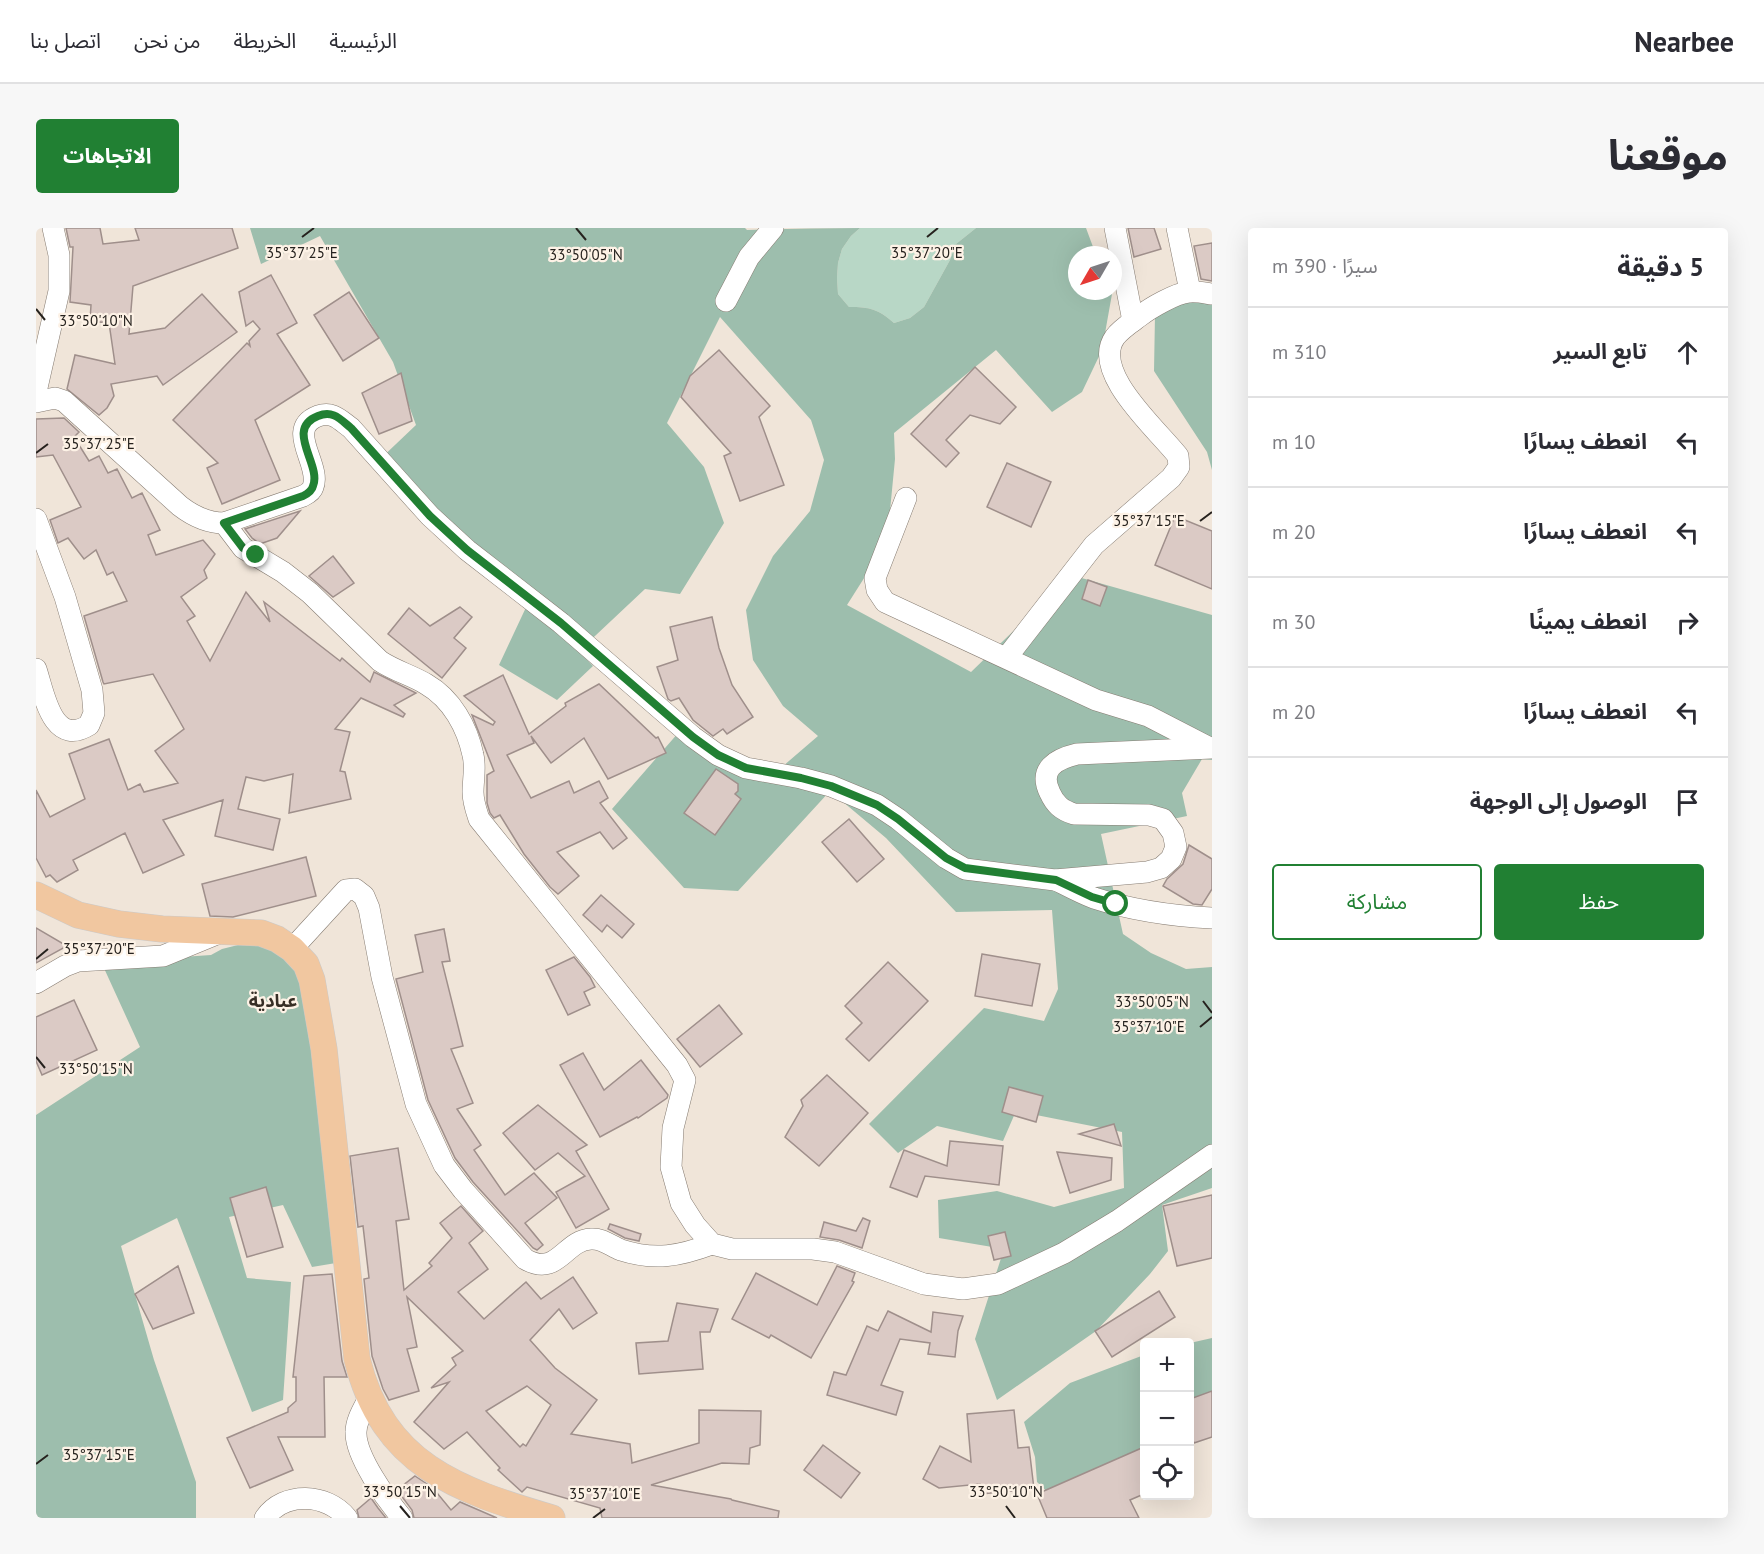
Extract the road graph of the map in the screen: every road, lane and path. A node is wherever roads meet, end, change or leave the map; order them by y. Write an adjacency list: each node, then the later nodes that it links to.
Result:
1 (53, 228): 9 (street)
2 (773, 228): 7 (street)
3 (1114, 228): 8 (street)
4 (1177, 228): 5 (street)
5 (1190, 291): 6 (street); 8 (street)
6 (1212, 294)
7 (726, 302)
8 (1133, 321): 14 (street)
9 (36, 392)
10 (36, 402): 13 (street)
11 (906, 498): 14 (street)
12 (36, 519): 15 (street)
13 (224, 523): 17 (street); 24 (street)
14 (1007, 657): 16 (street)
15 (36, 669)
16 (1210, 748): 17 (street)
17 (1056, 880): 19 (street)
18 (36, 895): 20 (main road)
19 (1212, 918)
20 (223, 932): 21 (main road); 22 (street)
21 (292, 949): 24 (street); 25 (main road)
22 (36, 983)
23 (1212, 1155): 24 (street)
24 (712, 1244)
25 (369, 1398): 28 (street); 29 (main road)
26 (265, 1518): 27 (street)
27 (347, 1518)
28 (402, 1518)
29 (552, 1518)

